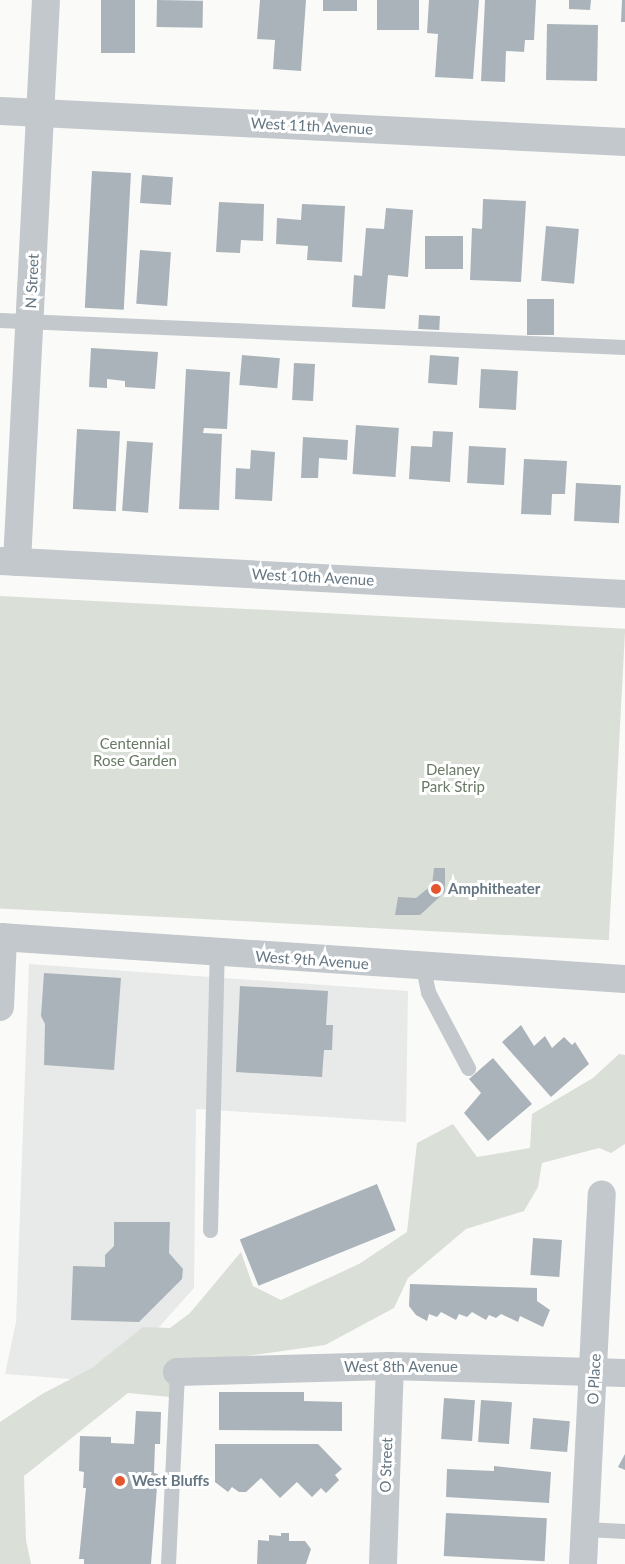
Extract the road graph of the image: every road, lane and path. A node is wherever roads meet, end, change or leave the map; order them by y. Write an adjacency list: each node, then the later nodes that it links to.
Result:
1 (46, 0): 3 (street, N Street)
2 (0, 111): 3 (street, West 11th Avenue)
3 (42, 113): 4 (street, West 11th Avenue); 6 (street, N Street)
4 (625, 142)
5 (0, 320): 6 (lane)
6 (30, 321): 7 (lane); 8 (street, N Street)
7 (625, 347)
8 (8, 561): 9 (street, West 10th Avenue)
9 (625, 594)
10 (1, 937): 11 (street, West 9th Avenue); 14 (street)
11 (217, 953): 12 (street, West 9th Avenue); 17 (lane)
12 (423, 968): 13 (street, West 9th Avenue); 15 (lane)
13 (625, 979)
14 (0, 1007)
15 (468, 1068)
16 (602, 1194): 19 (street, O Place)
17 (210, 1230)
18 (390, 1366): 19 (street, West 8th Avenue); 20 (street, West 8th Avenue); 25 (street, O Street)
19 (595, 1371): 21 (street, West 8th Avenue); 22 (street, O Place)
20 (177, 1372): 24 (lane)
21 (625, 1373)
22 (585, 1529): 23 (lane); 26 (street, O Place)
23 (625, 1531)
24 (168, 1564)
25 (383, 1564)
26 (583, 1564)

